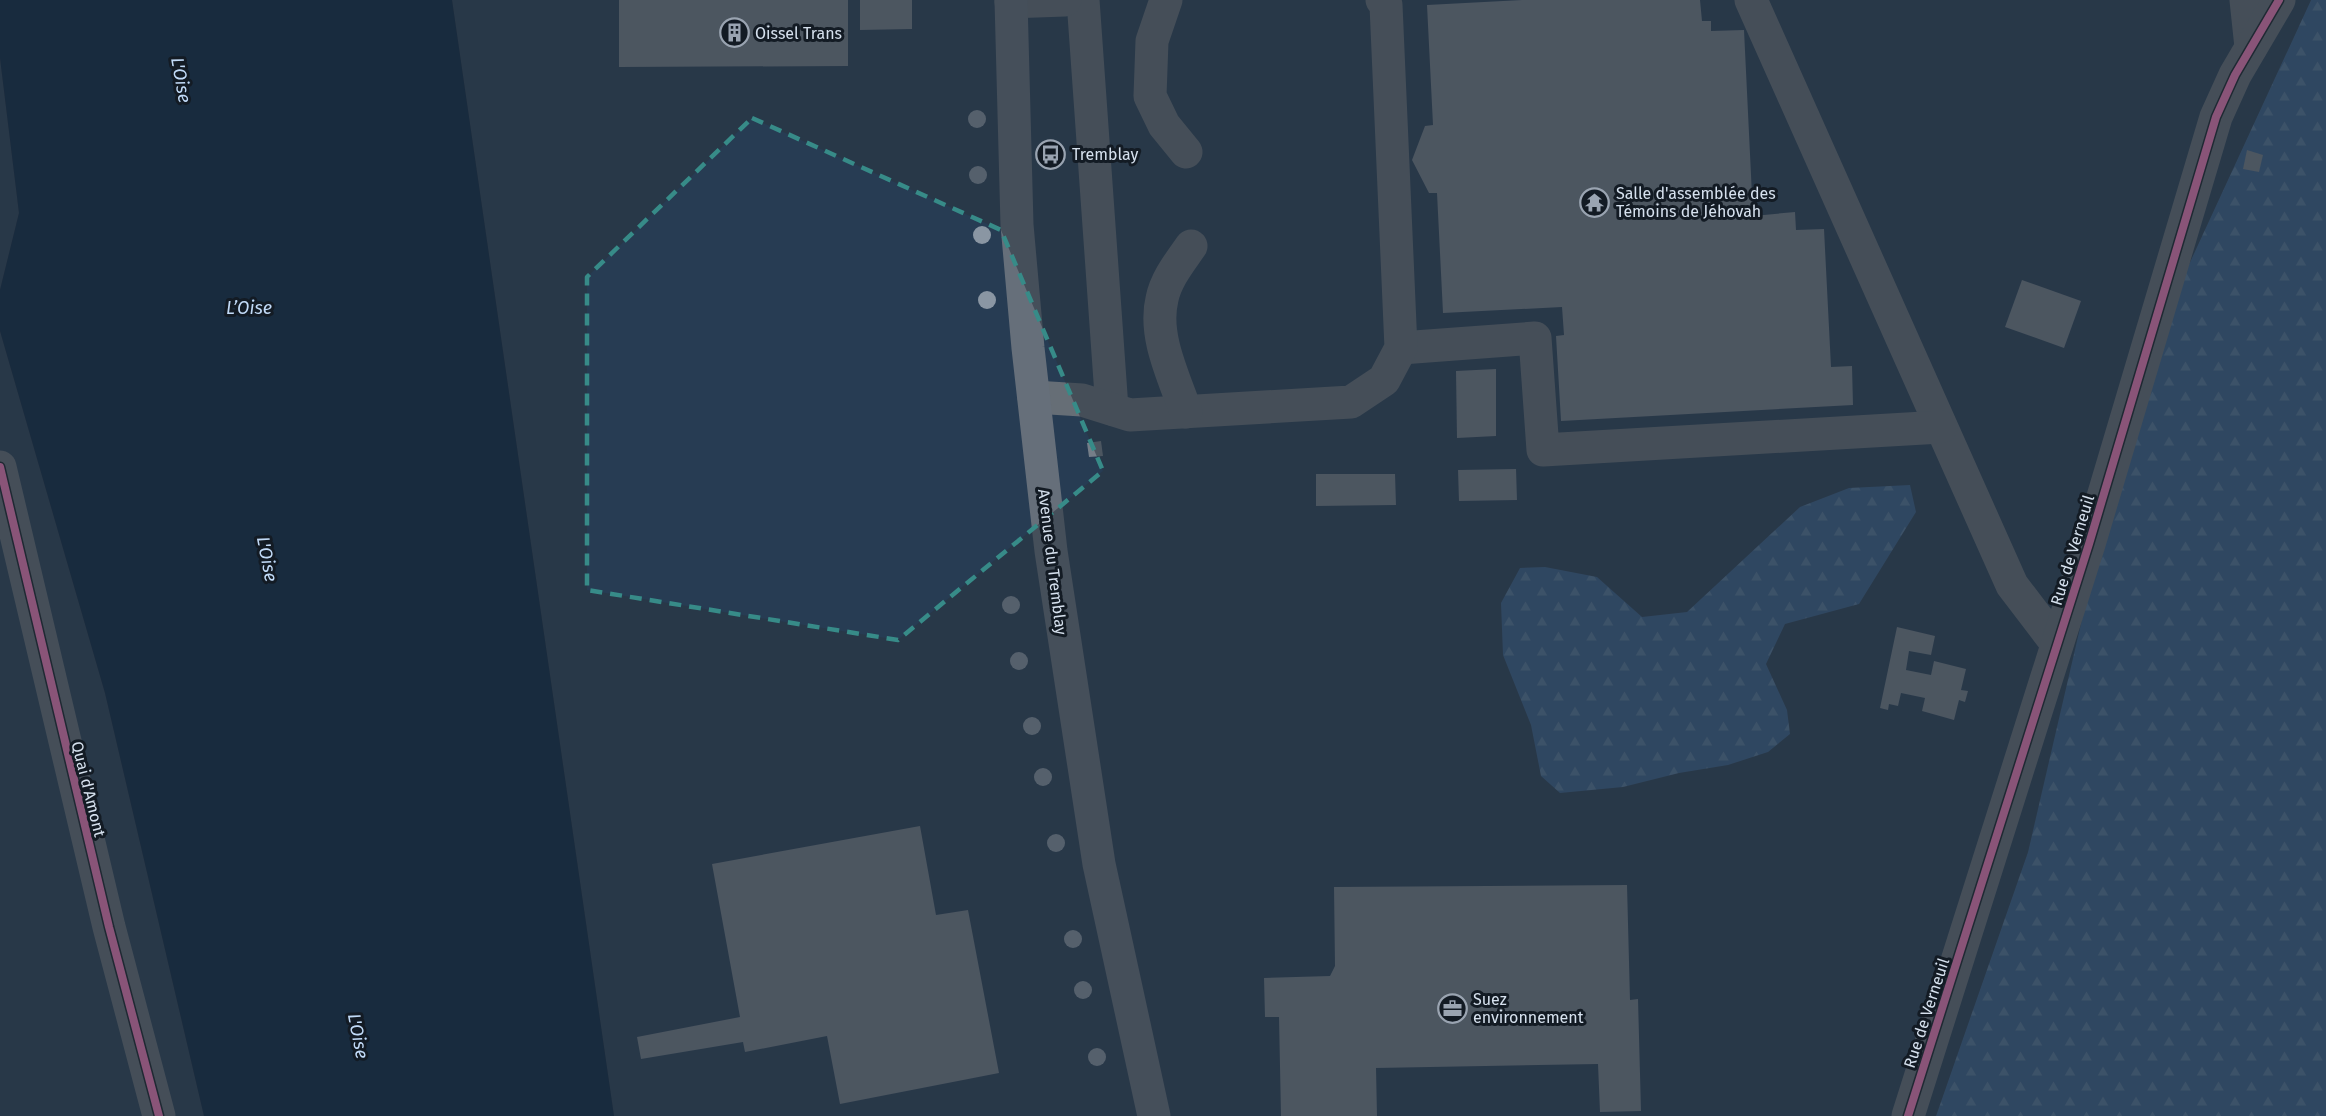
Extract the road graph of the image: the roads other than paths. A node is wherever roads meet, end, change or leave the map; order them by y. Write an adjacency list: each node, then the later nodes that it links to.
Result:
1 (1065, 0): 8 (street)
2 (1083, 0): 14 (street)
3 (1166, 0): 10 (street)
4 (1382, 0): 12 (street)
5 (1751, 0): 16 (street)
6 (2246, 0): 9 (street)
7 (2279, 0): 9 (street, Rue de Verneuil)
8 (1011, 1): 13 (main road, Avenue du Tremblay)
9 (2251, 47): 18 (street, Rue de Verneuil)
10 (1186, 152)
11 (1191, 246): 15 (street)
12 (1401, 348): 15 (street); 16 (street)
13 (1034, 397): 14 (street); 20 (main road, Avenue du Tremblay)
14 (1112, 409): 15 (street)
15 (1186, 411)
16 (1941, 427): 18 (street)
17 (0, 467): 19 (street, Quai d'Amont)
18 (2057, 644): 21 (street, Rue de Verneuil)
19 (159, 1116)
20 (1154, 1116)
21 (1908, 1116)

